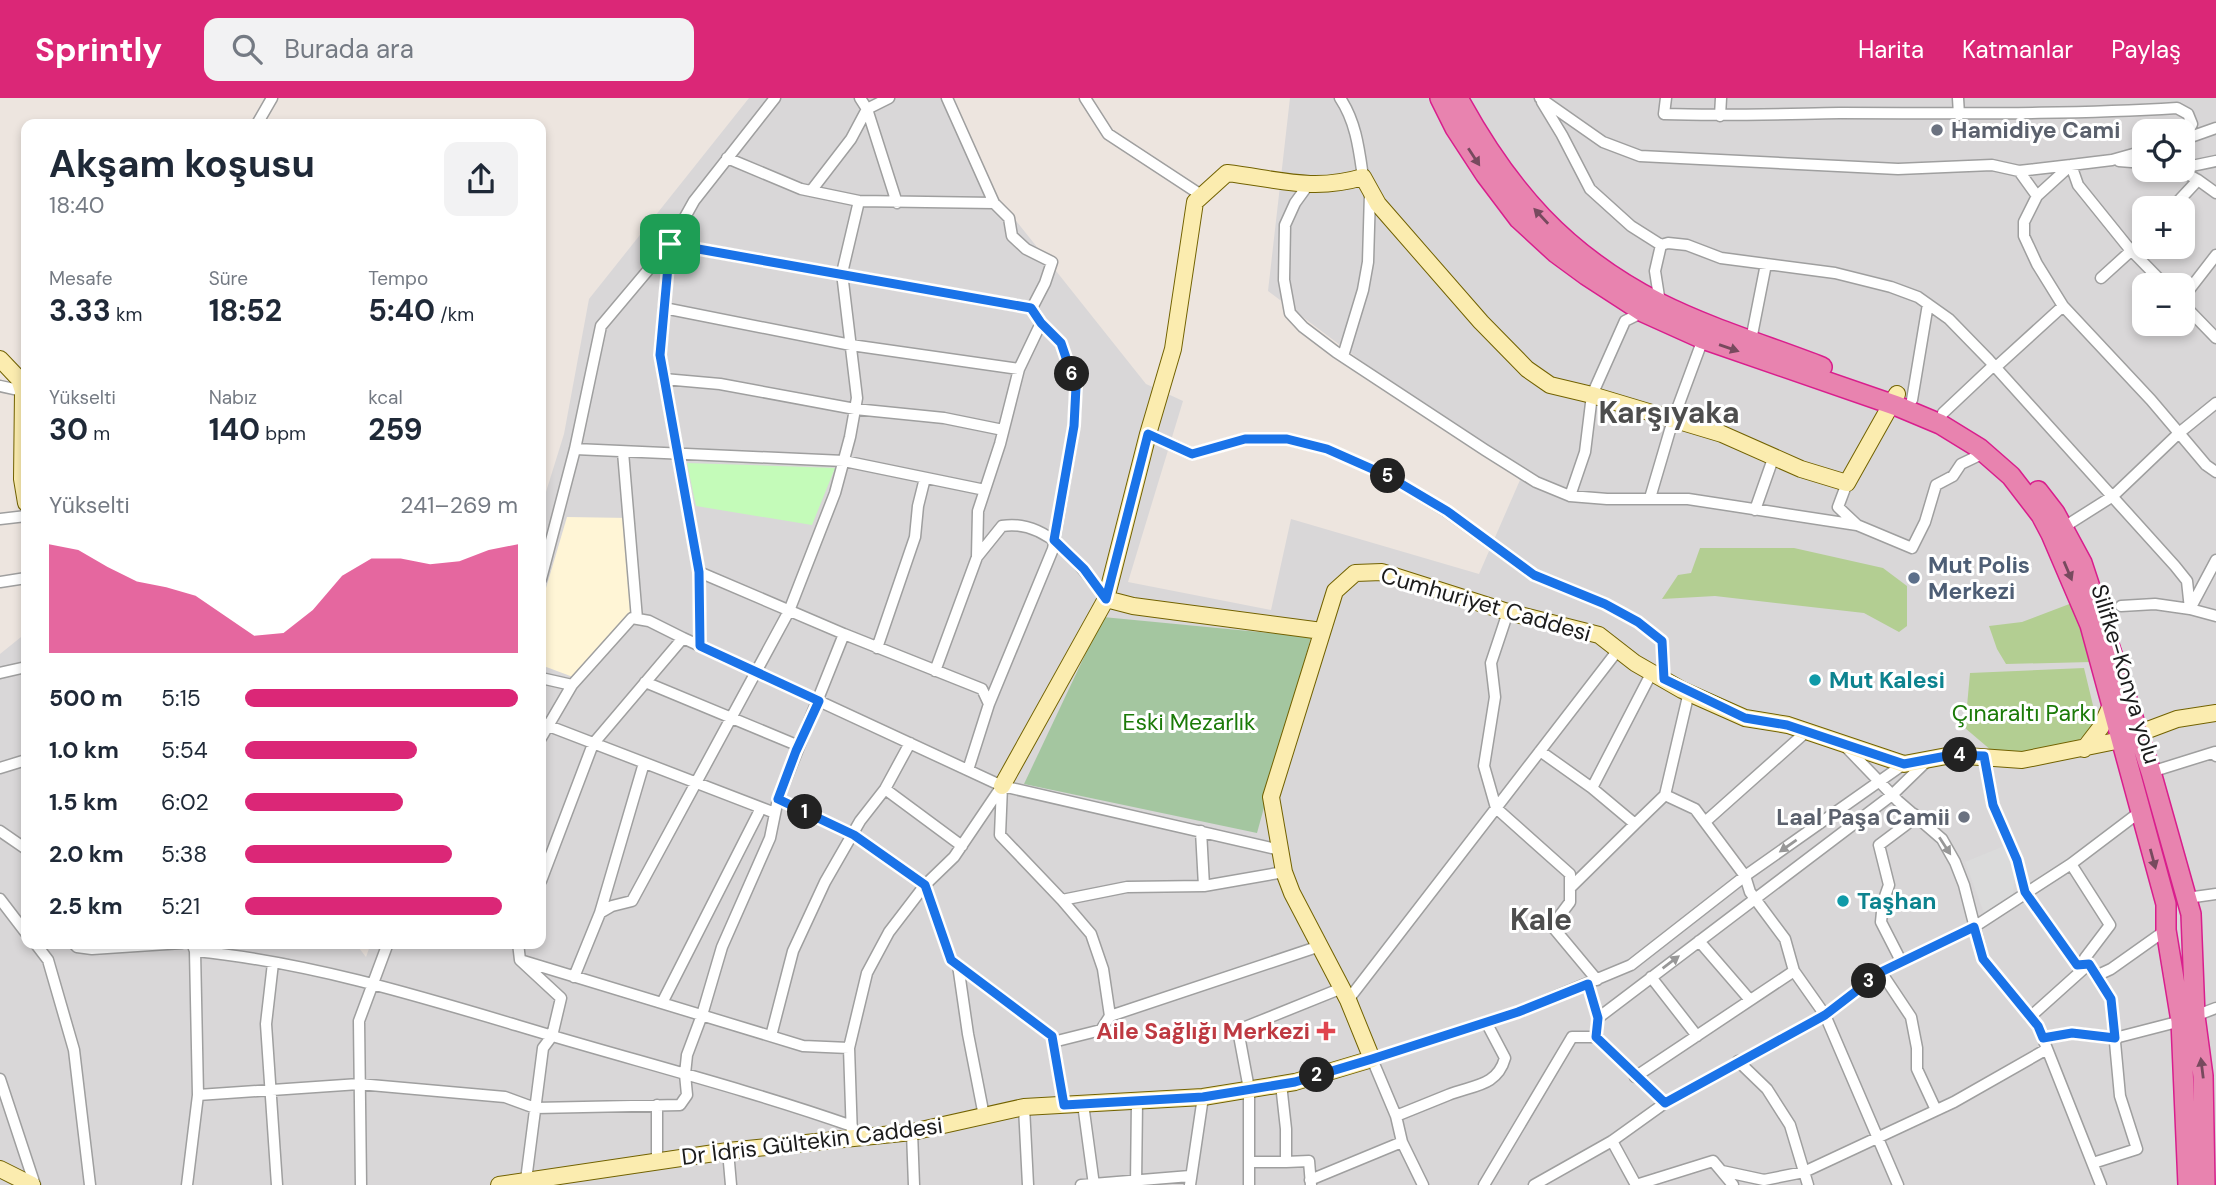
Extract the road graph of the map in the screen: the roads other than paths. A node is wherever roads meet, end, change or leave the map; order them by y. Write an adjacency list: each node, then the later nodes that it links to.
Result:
1 (272, 98): 17 (street)
2 (775, 98): 22 (street)
3 (860, 98): 14 (street)
4 (889, 98): 14 (street)
5 (947, 98): 40 (street)
6 (1085, 98): 35 (street)
7 (1340, 98): 31 (street)
8 (1440, 98): 55 (highway, Silifke-Konya yolu, one-way to 55)
9 (1458, 98): 55 (highway, Silifke-Konya yolu, one-way to 9)
10 (1540, 98): 28 (street); 42 (street)
11 (1666, 98): 16 (street)
12 (1721, 98): 16 (street)
13 (1958, 98): 15 (street)
14 (867, 109): 33 (street); 39 (street)
15 (1959, 115): 16 (street); 18 (street)
16 (1720, 116)
17 (260, 119)
18 (2190, 119)
19 (2216, 128): 20 (street)
20 (2195, 136)
21 (2132, 154): 23 (street)
22 (726, 158): 33 (street); 41 (street)
23 (2112, 160): 25 (street); 26 (street)
24 (2216, 161): 27 (street)
25 (2132, 162)
26 (2071, 164): 28 (street); 36 (street); 43 (street)
27 (2195, 166)
28 (2020, 171): 36 (street)
29 (2195, 178): 30 (street)
30 (2198, 180): 34 (street); 37 (street)
31 (1366, 183): 32 (street); 62 (street); 70 (street)
32 (1308, 185): 35 (street); 62 (street)
33 (811, 191): 38 (street)
34 (2216, 194)
35 (1202, 195): 78 (street)
36 (2037, 196): 52 (street)
37 (2183, 196)
38 (859, 201): 39 (street); 47 (street)
39 (897, 203): 40 (street)
40 (994, 203): 54 (street)
41 (670, 244): 47 (street); 53 (street); 79 (street)
42 (1661, 245): 46 (street); 55 (street)
43 (2132, 251): 49 (street)
44 (2216, 255): 50 (street)
45 (2140, 259): 48 (street)
46 (1766, 264): 51 (street); 60 (street)
47 (842, 273): 54 (street); 61 (street)
48 (2153, 273)
49 (2101, 278)
50 (2195, 283)
51 (1928, 304): 64 (street); 71 (street)
52 (2063, 306): 64 (street); 77 (street)
53 (664, 307): 61 (street); 66 (street)
54 (1031, 308): 57 (street)
55 (1652, 308): 59 (highway, Silifke-Konya yolu); 60 (highway, Silifke-Konya yolu); 70 (street)
56 (2195, 315): 58 (street)
57 (1041, 323): 65 (street); 97 (street)
58 (2216, 338)
59 (1703, 339): 71 (highway, Silifke-Konya yolu, one-way to 71); 75 (street)
60 (1751, 340): 71 (highway, Silifke-Konya yolu)
61 (851, 345): 65 (street); 73 (street)
62 (1343, 356): 89 (street)
63 (0, 359): 67 (street)
64 (1995, 366): 74 (street); 90 (street)
65 (1019, 369): 76 (street)
66 (664, 380): 73 (street); 82 (street)
67 (21, 385)
68 (0, 386): 69 (street)
69 (21, 391)
70 (1592, 395): 75 (street); 89 (street)
71 (1900, 399): 74 (highway, Silifke-Konya yolu); 81 (highway, Silifke-Konya yolu); 87 (street)
72 (2216, 403): 77 (street)
73 (855, 408): 76 (street); 84 (street)
74 (1943, 413): 96 (highway, Silifke-Konya yolu)
75 (1673, 420): 83 (street); 91 (street)
76 (1003, 430): 88 (street)
77 (2179, 433): 85 (street); 90 (street)
78 (1148, 434): 104 (street); 121 (street)
79 (575, 449): 80 (street); 99 (street)
80 (623, 452): 82 (street); 110 (street)
81 (1984, 453): 95 (street); 128 (highway, Silifke-Konya yolu, one-way to 128)
82 (678, 455): 84 (street); 101 (street)
83 (1774, 456): 87 (street); 92 (street)
84 (844, 461): 86 (street); 107 (street)
85 (2216, 472)
86 (925, 478): 88 (street); 115 (street)
87 (1847, 483): 95 (street)
88 (985, 490): 98 (street)
89 (1570, 496): 91 (street)
90 (2113, 496): 96 (street); 106 (street)
91 (1650, 498): 92 (street)
92 (1755, 510): 95 (street)
93 (21, 517): 94 (street)
94 (0, 519)
95 (1857, 525)
96 (2064, 527): 134 (highway, Silifke-Konya yolu)
97 (1054, 540): 98 (street); 104 (street); 127 (street)
98 (977, 557): 119 (street)
99 (546, 560)
100 (2216, 560): 106 (street)
101 (699, 572): 107 (street); 114 (street)
102 (21, 580): 103 (street)
103 (0, 582)
104 (1106, 599): 111 (street); 152 (street)
105 (2121, 606): 106 (street)
106 (2190, 609): 109 (street)
107 (789, 611): 112 (street); 118 (street)
108 (1508, 612): 111 (street, Cumhuriyet Caddesi); 116 (street, Cumhuriyet Caddesi); 159 (street)
109 (2216, 616)
110 (637, 619): 113 (street); 124 (street)
111 (1322, 631): 170 (street, Cumhuriyet Caddesi)
112 (844, 634): 115 (street); 126 (street)
113 (683, 638): 114 (street); 123 (street)
114 (700, 646): 118 (street)
115 (877, 648): 119 (street)
116 (1618, 650): 121 (street, Cumhuriyet Caddesi); 140 (street)
117 (21, 668): 120 (street)
118 (756, 671): 126 (street); 130 (street)
119 (935, 671): 127 (street)
120 (0, 673)
121 (1658, 676): 125 (street, Cumhuriyet Caddesi); 153 (street)
122 (546, 679): 124 (street)
123 (645, 682): 130 (street); 136 (street)
124 (572, 685): 131 (street)
125 (1689, 692): 133 (street, Cumhuriyet Caddesi); 155 (street)
126 (819, 701): 135 (street); 138 (street)
127 (989, 704): 148 (street)
128 (2111, 705): 134 (highway, Silifke-Konya yolu); 139 (street)
129 (2216, 713): 134 (street, Cumhuriyet Caddesi)
130 (730, 719): 138 (street); 151 (street)
131 (546, 722)
132 (546, 726): 136 (street)
133 (1806, 732): 137 (street, Cumhuriyet Caddesi); 163 (street)
134 (2129, 737): 139 (street, Cumhuriyet Caddesi); 149 (highway, Silifke-Konya yolu); 160 (highway, Silifke-Konya yolu)
135 (910, 743): 148 (street); 154 (street)
136 (593, 744): 145 (street); 171 (street)
137 (1843, 744): 146 (street, Cumhuriyet Caddesi); 150 (street)
138 (799, 746): 157 (street)
139 (2084, 749): 142 (street, Cumhuriyet Caddesi)
140 (1540, 751): 153 (street); 159 (street)
141 (2216, 753): 149 (street)
142 (1984, 756): 143 (street, Cumhuriyet Caddesi); 178 (street)
143 (1928, 760): 146 (street, Cumhuriyet Caddesi); 156 (street)
144 (21, 762): 147 (street)
145 (643, 763): 151 (street); 184 (street)
146 (1904, 764): 150 (street)
147 (0, 768)
148 (968, 770): 152 (street)
149 (2151, 772): 181 (highway, Silifke-Konya yolu)
150 (1879, 782): 156 (street); 174 (street, one-way to 174)
151 (695, 783): 158 (street); 184 (street)
152 (1002, 786): 166 (street); 168 (street); 183 (street)
153 (1592, 788): 164 (street)
154 (885, 789): 167 (street); 168 (street)
155 (1665, 795): 163 (street); 164 (street)
156 (1892, 795): 162 (street); 180 (street)
157 (778, 799): 161 (street); 167 (street)
158 (761, 808): 161 (street); 210 (street)
159 (1496, 808): 177 (street); 208 (street)
160 (2141, 811): 172 (street); 188 (highway, Silifke-Konya yolu, one-way to 188)
161 (775, 813): 212 (street)
162 (1914, 814): 186 (street, one-way to 186); 197 (street)
163 (1704, 822): 174 (street)
164 (1635, 824): 177 (street)
165 (0, 831): 169 (street)
166 (1201, 831): 170 (street); 176 (street)
167 (854, 835): 175 (street); 220 (street)
168 (962, 845): 175 (street)
169 (21, 846)
170 (1280, 850): 173 (street)
171 (546, 856)
172 (2071, 864): 178 (street); 199 (street)
173 (1284, 872): 176 (street); 190 (street)
174 (1745, 876): 180 (street); 206 (street)
175 (925, 885): 200 (street); 226 (street)
176 (1204, 886): 183 (street)
177 (1570, 888): 206 (street)
178 (2025, 892): 186 (street); 199 (street)
179 (2216, 894): 181 (street)
180 (1755, 898): 189 (street); 201 (street)
181 (2187, 898): 217 (highway, Silifke-Konya yolu)
182 (0, 899): 185 (street)
183 (1062, 900): 214 (street)
184 (600, 913): 203 (street)
185 (4, 914): 187 (street)
186 (1974, 927): 197 (street); 215 (street)
187 (21, 929)
188 (2166, 930): 204 (street); 217 (highway, Silifke-Konya yolu)
189 (1699, 941): 205 (street, one-way to 189); 209 (street)
190 (1320, 946): 208 (street); 214 (street)
191 (39, 949): 269 (street)
192 (193, 949): 236 (street)
193 (205, 949): 198 (street)
194 (386, 949): 207 (street)
195 (519, 949): 196 (street)
196 (520, 960): 203 (street); 219 (street)
197 (1901, 961): 202 (street)
198 (274, 963): 207 (street); 234 (street)
199 (2089, 964): 204 (street); 215 (street)
200 (958, 965): 224 (street); 247 (street)
201 (1794, 971): 209 (street); 213 (street)
202 (1881, 972): 213 (street); 246 (street)
203 (574, 976): 210 (street)
204 (2096, 976): 223 (street)
205 (1651, 977): 216 (street); 221 (street)
206 (1593, 982): 216 (street); 218 (street)
207 (373, 984): 219 (street); 232 (street)
208 (1345, 994): 227 (street); 235 (street)
209 (1750, 1000): 221 (street)
210 (662, 1003): 212 (street)
211 (2216, 1008): 217 (street)
212 (702, 1015): 220 (street); 229 (street)
213 (1825, 1015): 228 (street); 251 (street)
214 (1110, 1016): 224 (street)
215 (2031, 1017): 225 (street)
216 (1598, 1018): 222 (street)
217 (2188, 1018): 223 (street); 238 (highway, Silifke-Konya yolu, one-way to 217); 287 (highway, Silifke-Konya yolu)
218 (1486, 1022): 227 (street); 248 (street)
219 (552, 1036): 229 (street); 245 (street)
220 (771, 1036): 226 (street)
221 (1697, 1036): 230 (street)
222 (1596, 1037): 230 (street); 280 (street)
223 (2115, 1038): 225 (street); 258 (street)
224 (1053, 1042): 243 (street)
225 (2045, 1043): 246 (street); 258 (street)
226 (849, 1048): 249 (street)
227 (1372, 1059): 233 (street, Dr İdris Gültekin Caddesi); 248 (street)
228 (1738, 1061): 240 (street); 261 (street)
229 (685, 1074): 242 (street); 249 (street)
230 (1635, 1077): 240 (street)
231 (0, 1079): 268 (street)
232 (359, 1084): 234 (street); 245 (street); 272 (street)
233 (1280, 1084): 235 (street, Dr İdris Gültekin Caddesi); 257 (street)
234 (270, 1089): 236 (street); 271 (street)
235 (1249, 1089): 237 (street, Dr İdris Gültekin Caddesi); 256 (street)
236 (198, 1095): 270 (street)
237 (1203, 1097): 239 (street, Dr İdris Gültekin Caddesi); 262 (street)
238 (2210, 1099): 288 (highway, Silifke-Konya yolu)
239 (1137, 1101): 241 (street, Dr İdris Gültekin Caddesi); 266 (street)
240 (1665, 1103): 252 (street)
241 (1083, 1104): 243 (street, Dr İdris Gültekin Caddesi); 267 (street)
242 (657, 1105): 245 (street); 255 (street)
243 (1064, 1105): 244 (street, Dr İdris Gültekin Caddesi)
244 (1024, 1107): 247 (street, Dr İdris Gültekin Caddesi); 276 (street)
245 (536, 1108): 263 (street)
246 (1936, 1110): 251 (street)
247 (984, 1116): 250 (street, Dr İdris Gültekin Caddesi)
248 (1396, 1116): 253 (street)
249 (852, 1132): 250 (street, Dr İdris Gültekin Caddesi); 254 (street, Dr İdris Gültekin Caddesi)
250 (912, 1132): 275 (street)
251 (1878, 1138): 261 (street); 285 (street)
252 (1612, 1141): 281 (street); 282 (street)
253 (1402, 1142): 265 (street); 279 (street)
254 (729, 1151): 255 (street, Dr İdris Gültekin Caddesi); 274 (street)
255 (657, 1161): 264 (street, Dr İdris Gültekin Caddesi)
256 (1249, 1162): 257 (street); 278 (street)
257 (1286, 1162): 265 (street)
258 (2093, 1163): 286 (street)
259 (0, 1169): 268 (street)
260 (1722, 1171): 261 (street); 282 (street); 283 (street)
261 (1804, 1171): 284 (street)
262 (1190, 1180): 266 (street)
263 (526, 1181): 264 (street, Dr İdris Gültekin Caddesi); 273 (street, Dr İdris Gültekin Caddesi)
264 (546, 1181)
265 (1310, 1182)
266 (1136, 1183): 267 (street)
267 (1094, 1184): 277 (street)
268 (34, 1185)
269 (90, 1185)
270 (187, 1185)
271 (277, 1185)
272 (361, 1185)
273 (499, 1185)
274 (731, 1185)
275 (914, 1185)
276 (1028, 1185)
277 (1082, 1185)
278 (1249, 1185)
279 (1423, 1185)
280 (1484, 1185)
281 (1534, 1185)
282 (1636, 1185)
283 (1733, 1185)
284 (1808, 1185)
285 (1898, 1185)
286 (2101, 1185)
287 (2188, 1185)
288 (2205, 1185)

